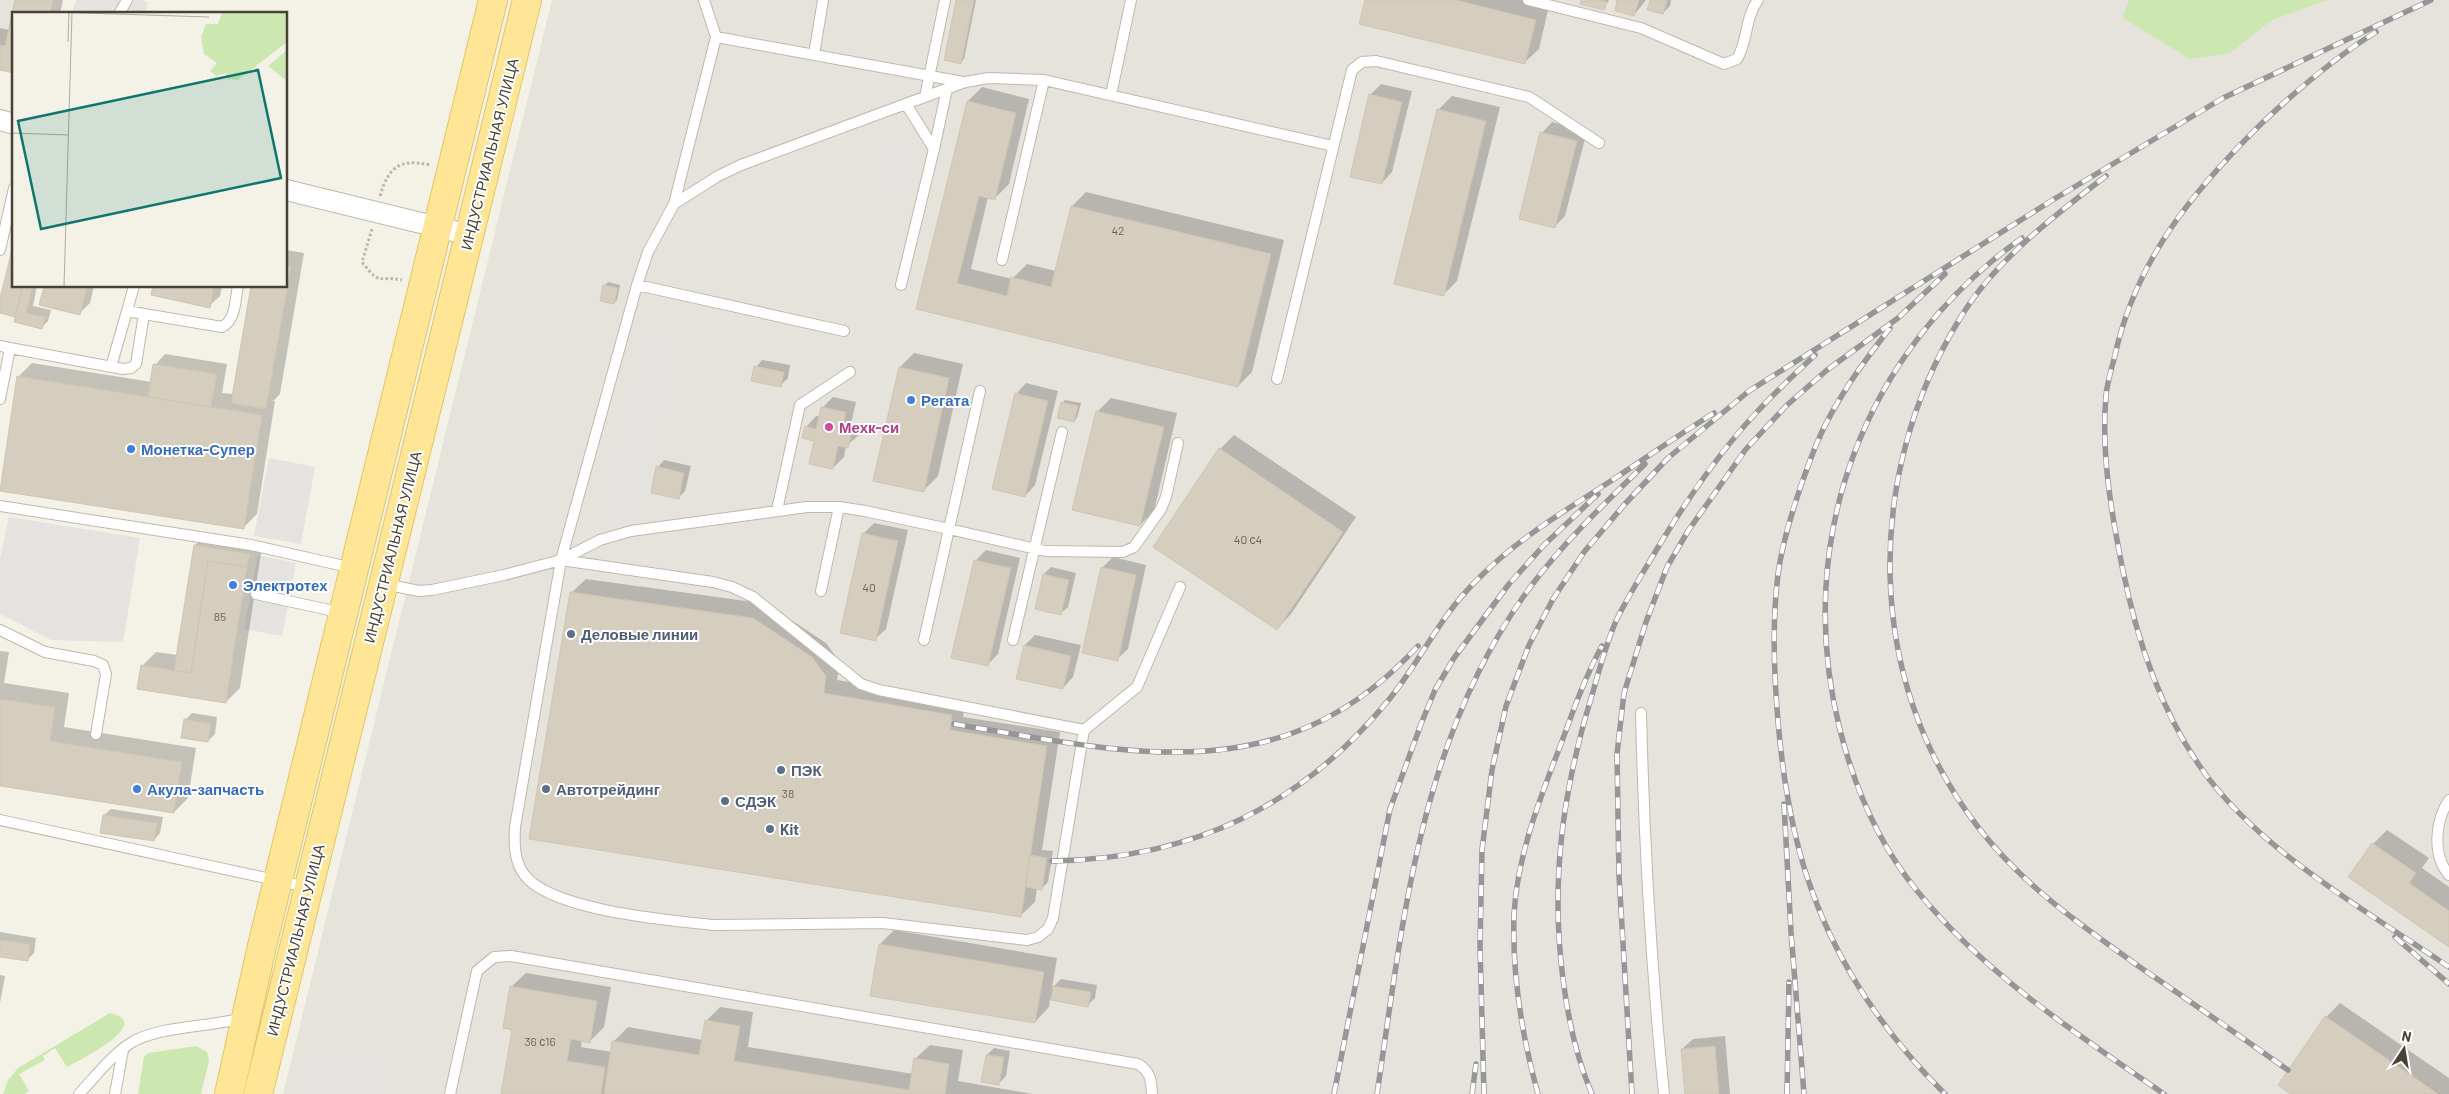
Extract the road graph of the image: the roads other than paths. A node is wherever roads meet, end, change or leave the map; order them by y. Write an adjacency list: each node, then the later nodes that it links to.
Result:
1 (127, 0): 10 (lane)
2 (493, 0): 26 (main road, ИНДУСТРИАЛЬНАЯ УЛИЦА)
3 (527, 0): 27 (main road, ИНДУСТРИАЛЬНАЯ УЛИЦА)
4 (704, 0): 11 (lane)
5 (823, 0): 12 (lane)
6 (945, 0): 13 (lane)
7 (1131, 0): 17 (lane)
8 (1528, 0): 9 (lane)
9 (1758, 0)
10 (121, 12)
11 (716, 37): 12 (lane); 25 (lane)
12 (814, 55): 13 (lane)
13 (930, 76): 15 (lane); 18 (lane)
14 (1044, 80): 15 (lane); 17 (lane); 29 (lane)
15 (965, 82): 16 (lane)
16 (947, 89): 18 (lane); 22 (lane)
17 (1111, 95): 21 (lane)
18 (925, 97): 19 (lane)
19 (906, 104): 22 (lane); 25 (lane)
20 (1599, 143): 21 (lane)
21 (1334, 146): 40 (lane)
22 (934, 149): 31 (lane)
23 (288, 190): 26 (street)
24 (12, 197): 28 (lane)
25 (674, 204): 30 (lane)
26 (438, 227): 27 (street); 51 (main road, ИНДУСТРИАЛЬНАЯ УЛИЦА)
27 (470, 235): 52 (main road, ИНДУСТРИАЛЬНАЯ УЛИЦА)
28 (0, 250)
29 (1002, 260)
30 (637, 284): 36 (lane); 50 (lane)
31 (901, 285)
32 (133, 288): 34 (lane)
33 (238, 288): 35 (lane)
34 (127, 311): 35 (lane); 38 (lane)
35 (144, 314): 38 (lane)
36 (844, 331)
37 (5, 347): 38 (lane); 42 (lane)
38 (111, 367)
39 (850, 372): 47 (lane)
40 (1277, 380)
41 (980, 391): 48 (lane)
42 (0, 399)
43 (1062, 432): 49 (lane)
44 (1178, 443): 49 (lane)
45 (0, 506): 51 (lane)
46 (839, 507): 47 (lane); 48 (lane); 54 (lane)
47 (777, 510): 50 (lane)
48 (949, 529): 49 (lane); 58 (lane)
49 (1035, 549): 59 (lane)
50 (561, 560): 52 (lane); 61 (lane); 61 (lane)
51 (355, 568): 56 (main road, ИНДУСТРИАЛЬНАЯ УЛИЦА)
52 (383, 584): 67 (main road, ИНДУСТРИАЛЬНАЯ УЛИЦА)
53 (1180, 587): 61 (lane)
54 (822, 591)
55 (256, 594): 56 (lane)
56 (344, 613): 66 (main road, ИНДУСТРИАЛЬНАЯ УЛИЦА)
57 (0, 630): 62 (lane)
58 (924, 640)
59 (1013, 640)
60 (1641, 713): 76 (lane)
61 (1084, 730)
62 (96, 734)
63 (2449, 800): 65 (lane)
64 (0, 820): 66 (lane)
65 (2449, 874)
66 (278, 881): 67 (lane); 68 (main road, ИНДУСТРИАЛЬНАЯ УЛИЦА)
67 (307, 887): 73 (main road, ИНДУСТРИАЛЬНАЯ УЛИЦА)
68 (246, 1018): 69 (lane); 72 (main road, ИНДУСТРИАЛЬНАЯ УЛИЦА)
69 (123, 1049): 70 (lane); 71 (lane)
70 (79, 1094)
71 (115, 1094)
72 (229, 1094)
73 (258, 1094)
74 (450, 1094): 75 (lane)
75 (1152, 1094)
76 (1664, 1094)

